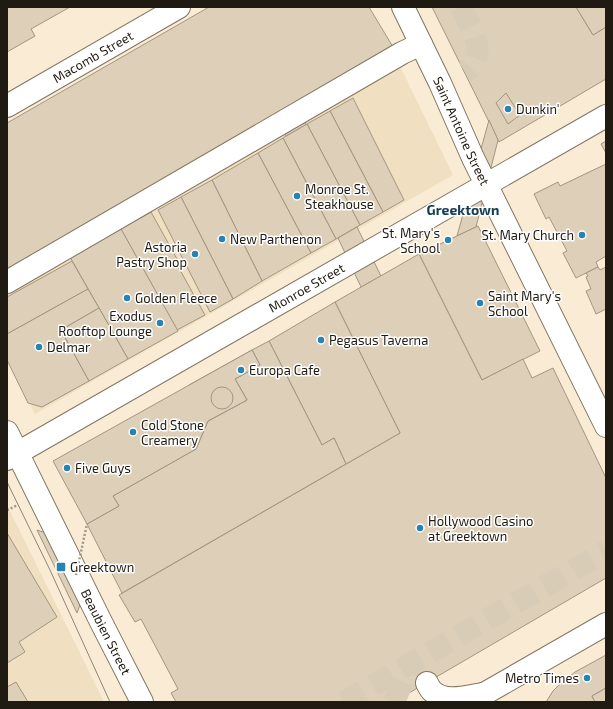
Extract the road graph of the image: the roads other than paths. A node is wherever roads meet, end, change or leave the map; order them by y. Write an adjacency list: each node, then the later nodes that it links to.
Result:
1 (403, 7): 3 (street, Saint Antoine Street)
2 (173, 9): 4 (street, Macomb Street)
3 (421, 44): 6 (street, Saint Antoine Street); 7 (street)
4 (7, 106)
5 (606, 116): 6 (street, Monroe Street)
6 (486, 184): 8 (street, Saint Antoine Street); 10 (street, Monroe Street)
7 (7, 282)
8 (606, 426)
9 (7, 432): 10 (street, Beaubien Street)
10 (12, 456): 14 (street, Beaubien Street)
11 (606, 624): 13 (street)
12 (427, 683): 13 (street)
13 (477, 698)
14 (142, 702)

